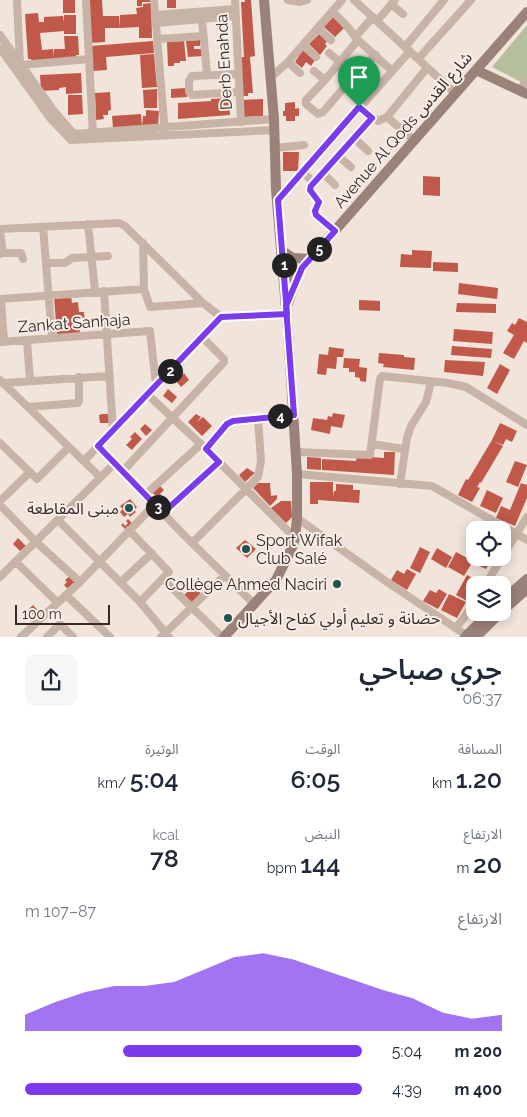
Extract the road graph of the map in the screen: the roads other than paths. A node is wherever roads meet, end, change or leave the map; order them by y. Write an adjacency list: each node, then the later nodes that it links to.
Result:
1 (17, 0): 36 (street)
2 (86, 0): 32 (street)
3 (154, 0): 17 (street)
4 (234, 0): 15 (street, Derb Enahda)
5 (264, 0): 45 (street)
6 (288, 0): 7 (street)
7 (307, 0)
8 (342, 0): 13 (street)
9 (354, 0): 19 (street)
10 (444, 0): 28 (street)
11 (471, 0): 33 (street)
12 (393, 2): 16 (street); 19 (street)
13 (332, 11): 20 (street); 23 (street)
14 (527, 12): 40 (street, Avenue Al Qods شارع القدس)
15 (235, 13): 17 (street); 18 (street); 42 (street, Derb Enahda)
16 (403, 14)
17 (156, 19): 18 (street); 24 (street)
18 (202, 19): 22 (street)
19 (375, 19): 23 (street); 28 (street)
20 (318, 28): 25 (street); 26 (street)
21 (0, 35): 36 (street)
22 (204, 36): 24 (street); 43 (street)
23 (356, 38): 30 (street); 35 (street)
24 (157, 39): 56 (street)
25 (331, 40)
26 (303, 45): 31 (street); 34 (street)
27 (0, 48): 58 (street)
28 (408, 49): 33 (street); 39 (street)
29 (329, 53): 35 (street)
30 (376, 55): 39 (street); 44 (street)
31 (316, 57)
32 (89, 59): 36 (street); 57 (street)
33 (418, 59): 37 (street)
34 (288, 62): 41 (street); 45 (street)
35 (339, 63): 44 (street); 46 (street)
36 (21, 64): 58 (street)
37 (427, 68): 50 (street); 52 (street)
38 (314, 70): 46 (street)
39 (391, 70): 51 (street)
40 (476, 70): 49 (street); 50 (street, Avenue Al Qods شارع القدس)
41 (300, 73)
42 (238, 74): 43 (street); 48 (street, Derb Enahda)
43 (207, 75): 48 (street)
44 (353, 77): 46 (street)
45 (270, 78): 55 (street)
46 (325, 80)
47 (527, 81): 49 (street)
48 (238, 92): 54 (street, Derb Enahda)
49 (523, 92)
50 (455, 93): 60 (street, Avenue Al Qods شارع القدس)
51 (359, 107): 53 (street); 66 (street)
52 (387, 117): 53 (street); 60 (street)
53 (372, 118): 59 (street)
54 (241, 122): 55 (street); 56 (street)
55 (274, 124): 56 (street); 62 (street)
56 (165, 132): 57 (street); 58 (street)
57 (93, 134): 58 (street)
58 (72, 137)
59 (354, 138): 63 (street); 64 (street)
60 (415, 141): 74 (street, Avenue Al Qods شارع القدس)
61 (304, 146): 62 (street)
62 (275, 148): 70 (street)
63 (368, 151)
64 (338, 156): 65 (street); 67 (street)
65 (351, 168)
66 (302, 172): 68 (street); 70 (street)
67 (323, 173): 68 (street); 69 (street)
68 (315, 183): 74 (street)
69 (335, 185)
70 (278, 200): 76 (street)
71 (88, 224): 72 (street); 75 (street); 79 (street)
72 (43, 227): 73 (street); 82 (street)
73 (0, 230): 77 (street)
74 (335, 231): 81 (street, Avenue Al Qods شارع القدس)
75 (143, 243): 85 (street); 89 (street)
76 (282, 251): 81 (street); 84 (street)
77 (2, 254): 80 (street)
78 (108, 256): 79 (street)
79 (92, 257): 82 (street); 86 (street)
80 (23, 258)
81 (310, 259): 83 (street, Avenue Al Qods شارع القدس)
82 (46, 264): 87 (street)
83 (300, 273): 84 (street, Avenue Al Qods شارع القدس); 90 (street)
84 (285, 285): 90 (street)
85 (144, 289): 86 (street); 89 (street)
86 (100, 291): 87 (street); 92 (street)
87 (48, 295): 88 (street); 93 (street)
88 (0, 299): 96 (street)
89 (203, 303): 91 (street)
90 (287, 310): 91 (street); 105 (street)
91 (221, 317): 94 (street)
92 (106, 333): 93 (street, Zankat Sanhaja); 97 (street); 102 (street, Zankat Sanhaja)
93 (52, 337): 95 (street, Zankat Sanhaja)
94 (203, 338): 102 (street); 106 (street)
95 (26, 340): 96 (street, Zankat Sanhaja); 100 (street)
96 (2, 342)
97 (110, 376): 98 (street); 109 (street)
98 (79, 378): 100 (street); 104 (street)
99 (1, 381): 100 (street); 104 (street)
100 (30, 381)
101 (431, 382): 108 (street); 111 (street); 115 (street)
102 (156, 385): 103 (street)
103 (147, 394): 106 (street); 109 (street)
104 (28, 407): 113 (street)
105 (294, 415): 107 (street); 116 (street)
106 (172, 417): 114 (street); 120 (street)
107 (258, 418): 114 (street); 125 (street)
108 (527, 425)
109 (113, 431): 112 (street)
110 (0, 443): 121 (street)
111 (372, 444): 115 (street); 116 (street)
112 (98, 446): 117 (street); 119 (street)
113 (69, 447): 117 (street); 121 (street)
114 (204, 447): 118 (street); 126 (street)
115 (404, 449): 124 (street)
116 (296, 452): 122 (street)
117 (84, 461): 123 (street)
118 (219, 462): 125 (street); 130 (street)
119 (115, 463): 120 (street); 123 (street)
120 (123, 471): 126 (street)
121 (30, 472): 127 (street)
122 (297, 474): 124 (street); 132 (street)
123 (100, 477): 133 (street)
124 (400, 484): 135 (street)
125 (246, 489): 136 (street); 139 (street)
126 (145, 495): 128 (street)
127 (0, 500)
128 (155, 504): 130 (street); 134 (street)
129 (0, 506): 138 (street)
130 (163, 513): 139 (street)
131 (527, 517): 135 (street)
132 (297, 518): 136 (street); 161 (street)
133 (58, 520): 138 (street); 143 (street)
134 (130, 530): 141 (street); 143 (street)
135 (517, 534): 137 (street); 140 (street)
136 (295, 538): 156 (street)
137 (527, 540)
138 (35, 542): 142 (street); 148 (street)
139 (192, 543): 145 (street)
140 (511, 543)
141 (152, 553): 144 (street); 149 (street)
142 (16, 562): 146 (street); 153 (street)
143 (99, 562): 148 (street); 149 (street)
144 (166, 575): 154 (street); 157 (street)
145 (224, 576): 156 (street); 157 (street)
146 (0, 577)
147 (527, 579): 151 (street)
148 (80, 582): 152 (street)
149 (121, 582): 154 (street)
150 (527, 589): 155 (street)
151 (511, 593)
152 (66, 595): 153 (street); 167 (street)
153 (57, 602): 164 (street)
154 (140, 602): 162 (street)
155 (511, 604)
156 (255, 605): 168 (street)
157 (192, 606): 162 (street); 168 (street)
158 (466, 615): 161 (street)
159 (482, 621): 163 (street)
160 (490, 621): 163 (street)
161 (456, 628): 163 (street)
162 (165, 635)
163 (469, 636)
164 (21, 637)
165 (47, 637): 166 (street)
166 (73, 637)
167 (110, 637)
168 (223, 637)

